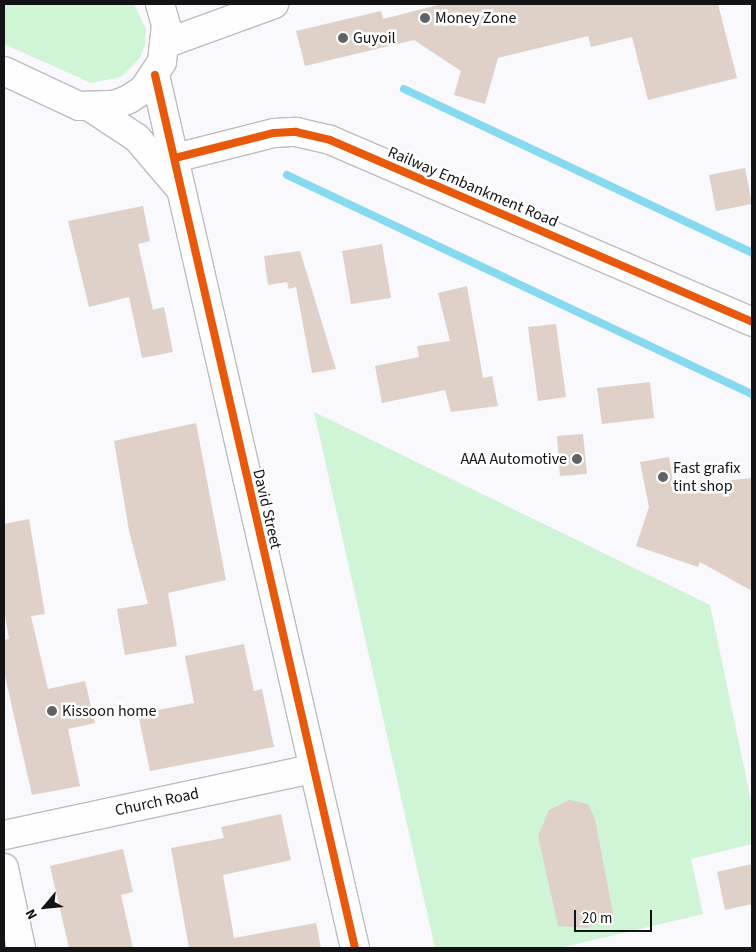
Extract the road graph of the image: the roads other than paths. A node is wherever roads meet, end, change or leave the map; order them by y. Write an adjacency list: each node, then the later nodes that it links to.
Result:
1 (160, 4): 3 (street)
2 (274, 4): 3 (street)
3 (167, 43): 4 (street)
4 (155, 75): 6 (street); 7 (street, David Street)
5 (7, 76): 6 (street)
6 (90, 107): 8 (street, David Street)
7 (175, 158): 8 (street, David Street); 9 (street, Railway Embankment Road)
8 (181, 190): 10 (street, David Street)
9 (752, 322)
10 (311, 769): 11 (street, Church Road); 14 (street, David Street)
11 (4, 835)
12 (4, 868): 13 (street)
13 (21, 948)
14 (355, 948)

